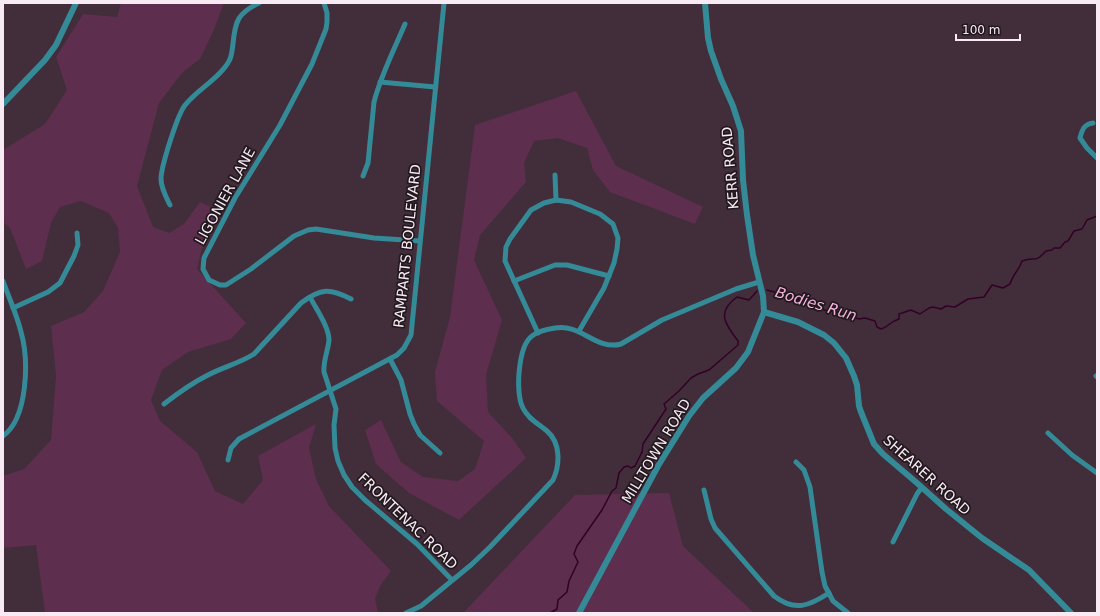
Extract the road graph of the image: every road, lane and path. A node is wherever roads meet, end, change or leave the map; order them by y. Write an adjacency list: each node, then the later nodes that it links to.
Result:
1 (76, 3): 9 (street)
2 (259, 3): 15 (street)
3 (324, 3): 17 (street, LIGONIER LANE)
4 (444, 3): 8 (street, RAMPARTS BOULEVARD)
5 (705, 3): 21 (street, KERR ROAD)
6 (405, 24): 7 (street)
7 (380, 82): 8 (street); 13 (street)
8 (435, 87): 17 (street, RAMPARTS BOULEVARD)
9 (3, 104)
10 (1093, 123): 11 (street)
11 (1097, 158)
12 (555, 175): 14 (street)
13 (362, 176)
14 (556, 200): 18 (street); 20 (street)
15 (170, 205)
16 (77, 233): 24 (street)
17 (420, 241): 28 (street, RAMPARTS BOULEVARD)
18 (609, 276): 20 (street); 26 (street)
19 (3, 280): 24 (street)
20 (514, 281): 27 (street)
21 (759, 282): 25 (street, KERR ROAD); 26 (street)
22 (310, 296): 23 (street); 29 (street, FRONTENAC ROAD); 30 (street)
23 (351, 299)
24 (13, 308): 32 (street)
25 (764, 312): 37 (street, SHEARER ROAD); 43 (street, MILLTOWN ROAD)
26 (579, 331): 27 (street)
27 (538, 333): 40 (street)
28 (390, 359): 29 (street, RAMPARTS BOULEVARD); 33 (street)
29 (331, 391): 34 (street, RAMPARTS BOULEVARD); 40 (street, FRONTENAC ROAD)
30 (164, 404)
31 (1048, 433): 36 (street)
32 (3, 436)
33 (440, 453)
34 (228, 460)
35 (796, 462): 41 (street)
36 (1097, 473)
37 (922, 487): 39 (street); 45 (street, SHEARER ROAD)
38 (704, 490): 41 (street)
39 (893, 542)
40 (452, 580): 42 (street)
41 (829, 593): 44 (street)
42 (406, 613)
43 (580, 613)
44 (848, 613)
45 (1071, 613)

